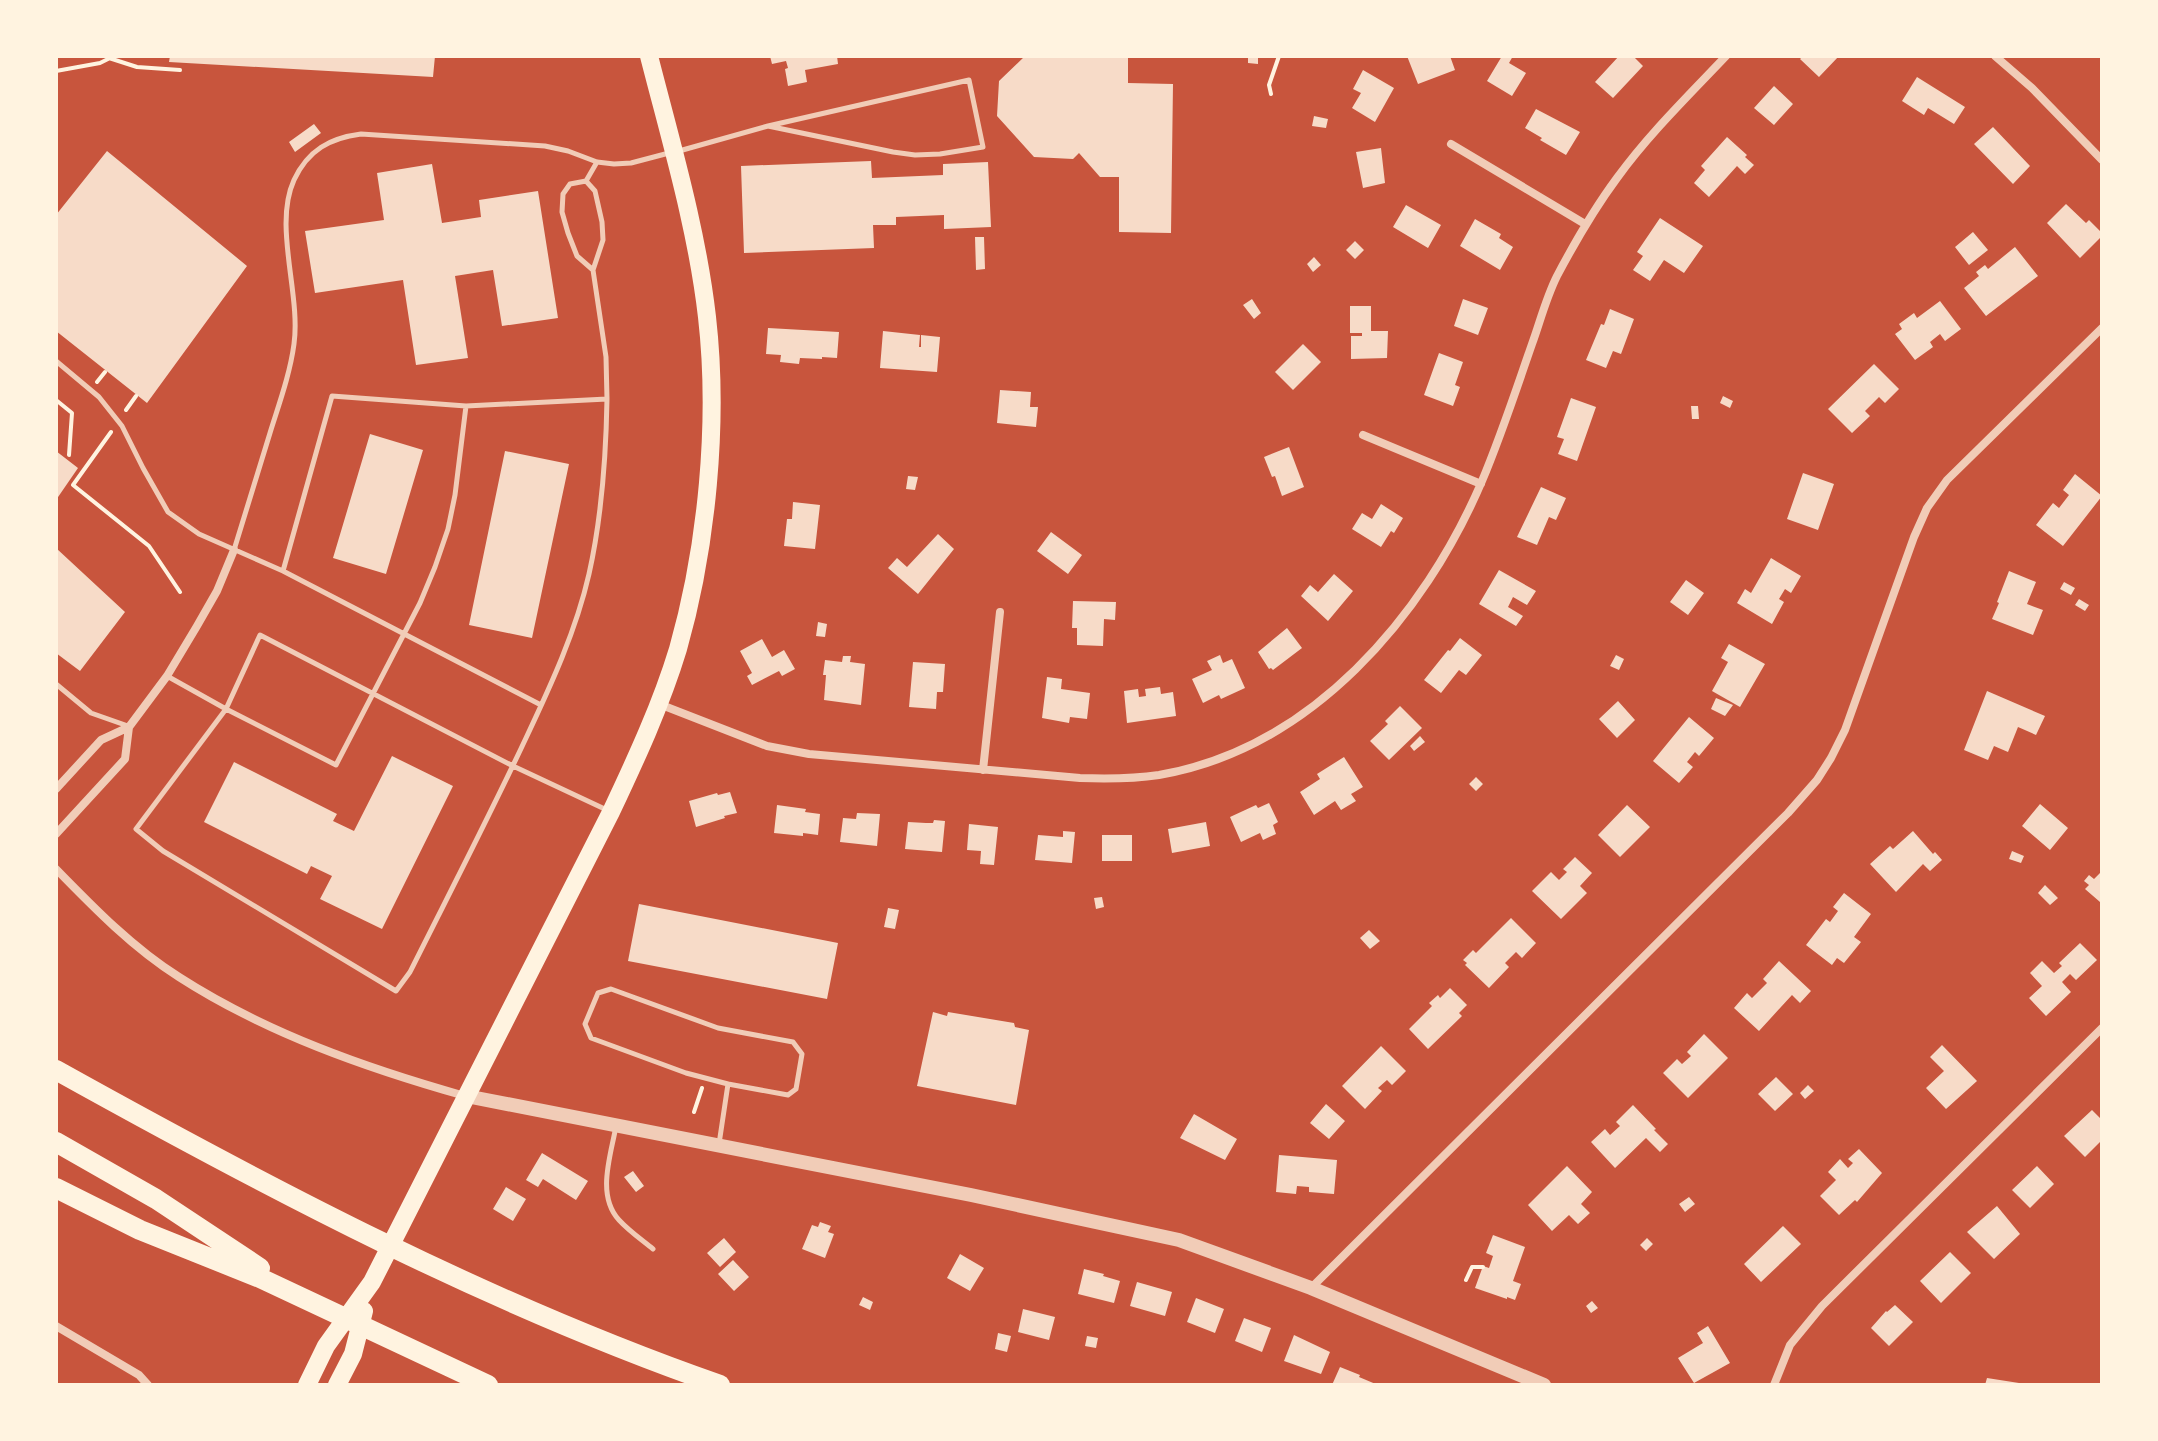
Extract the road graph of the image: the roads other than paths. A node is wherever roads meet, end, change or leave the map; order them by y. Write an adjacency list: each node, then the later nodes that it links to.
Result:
1 (649, 56): 6 (main road)
2 (1726, 56): 10 (street)
3 (1995, 56): 7 (street)
4 (768, 126): 4 (lane); 6 (lane)
5 (1451, 144): 10 (street)
6 (674, 152): 8 (lane); 25 (main road)
7 (2102, 160)
8 (597, 162): 9 (lane); 18 (lane)
9 (586, 181): 11 (lane); 11 (lane)
10 (1585, 224): 17 (street)
11 (593, 270): 14 (lane)
12 (2102, 328): 47 (street)
13 (56, 361): 18 (lane)
14 (607, 399): 15 (lane); 26 (lane)
15 (466, 406): 19 (lane); 21 (lane)
16 (1363, 435): 17 (street)
17 (1481, 484): 30 (street)
18 (234, 550): 19 (lane); 22 (street)
19 (283, 571): 21 (lane)
20 (1000, 612): 30 (street)
21 (405, 634): 24 (lane); 26 (lane)
22 (167, 676): 27 (lane); 28 (street)
23 (56, 684): 28 (lane)
24 (372, 692): 27 (lane); 27 (lane); 29 (lane)
25 (658, 704): 30 (street); 32 (main road)
26 (541, 705): 29 (lane)
27 (226, 709): 29 (lane)
28 (129, 727): 31 (street); 33 (street)
29 (513, 766): 32 (lane)
30 (983, 770)
31 (56, 789)
32 (611, 812): 39 (main road)
33 (56, 834)
34 (56, 869): 39 (street)
35 (2100, 1035): 56 (street)
36 (56, 1054): 40 (highway)
37 (56, 1070): 40 (highway)
38 (728, 1084): 38 (lane); 43 (lane)
39 (466, 1096): 41 (street); 46 (main road)
40 (136, 1115): 54 (highway)
41 (617, 1125): 43 (street); 45 (lane)
42 (56, 1142): 48 (highway)
43 (719, 1145): 47 (street)
44 (56, 1188): 48 (highway)
45 (653, 1249)
46 (372, 1282): 51 (main road); 52 (main road)
47 (1311, 1288): 55 (street)
48 (308, 1299): 53 (highway)
49 (56, 1326): 50 (street)
50 (148, 1385)
51 (307, 1385)
52 (337, 1385)
53 (488, 1385)
54 (720, 1385)
55 (1544, 1385)
56 (1774, 1385)

